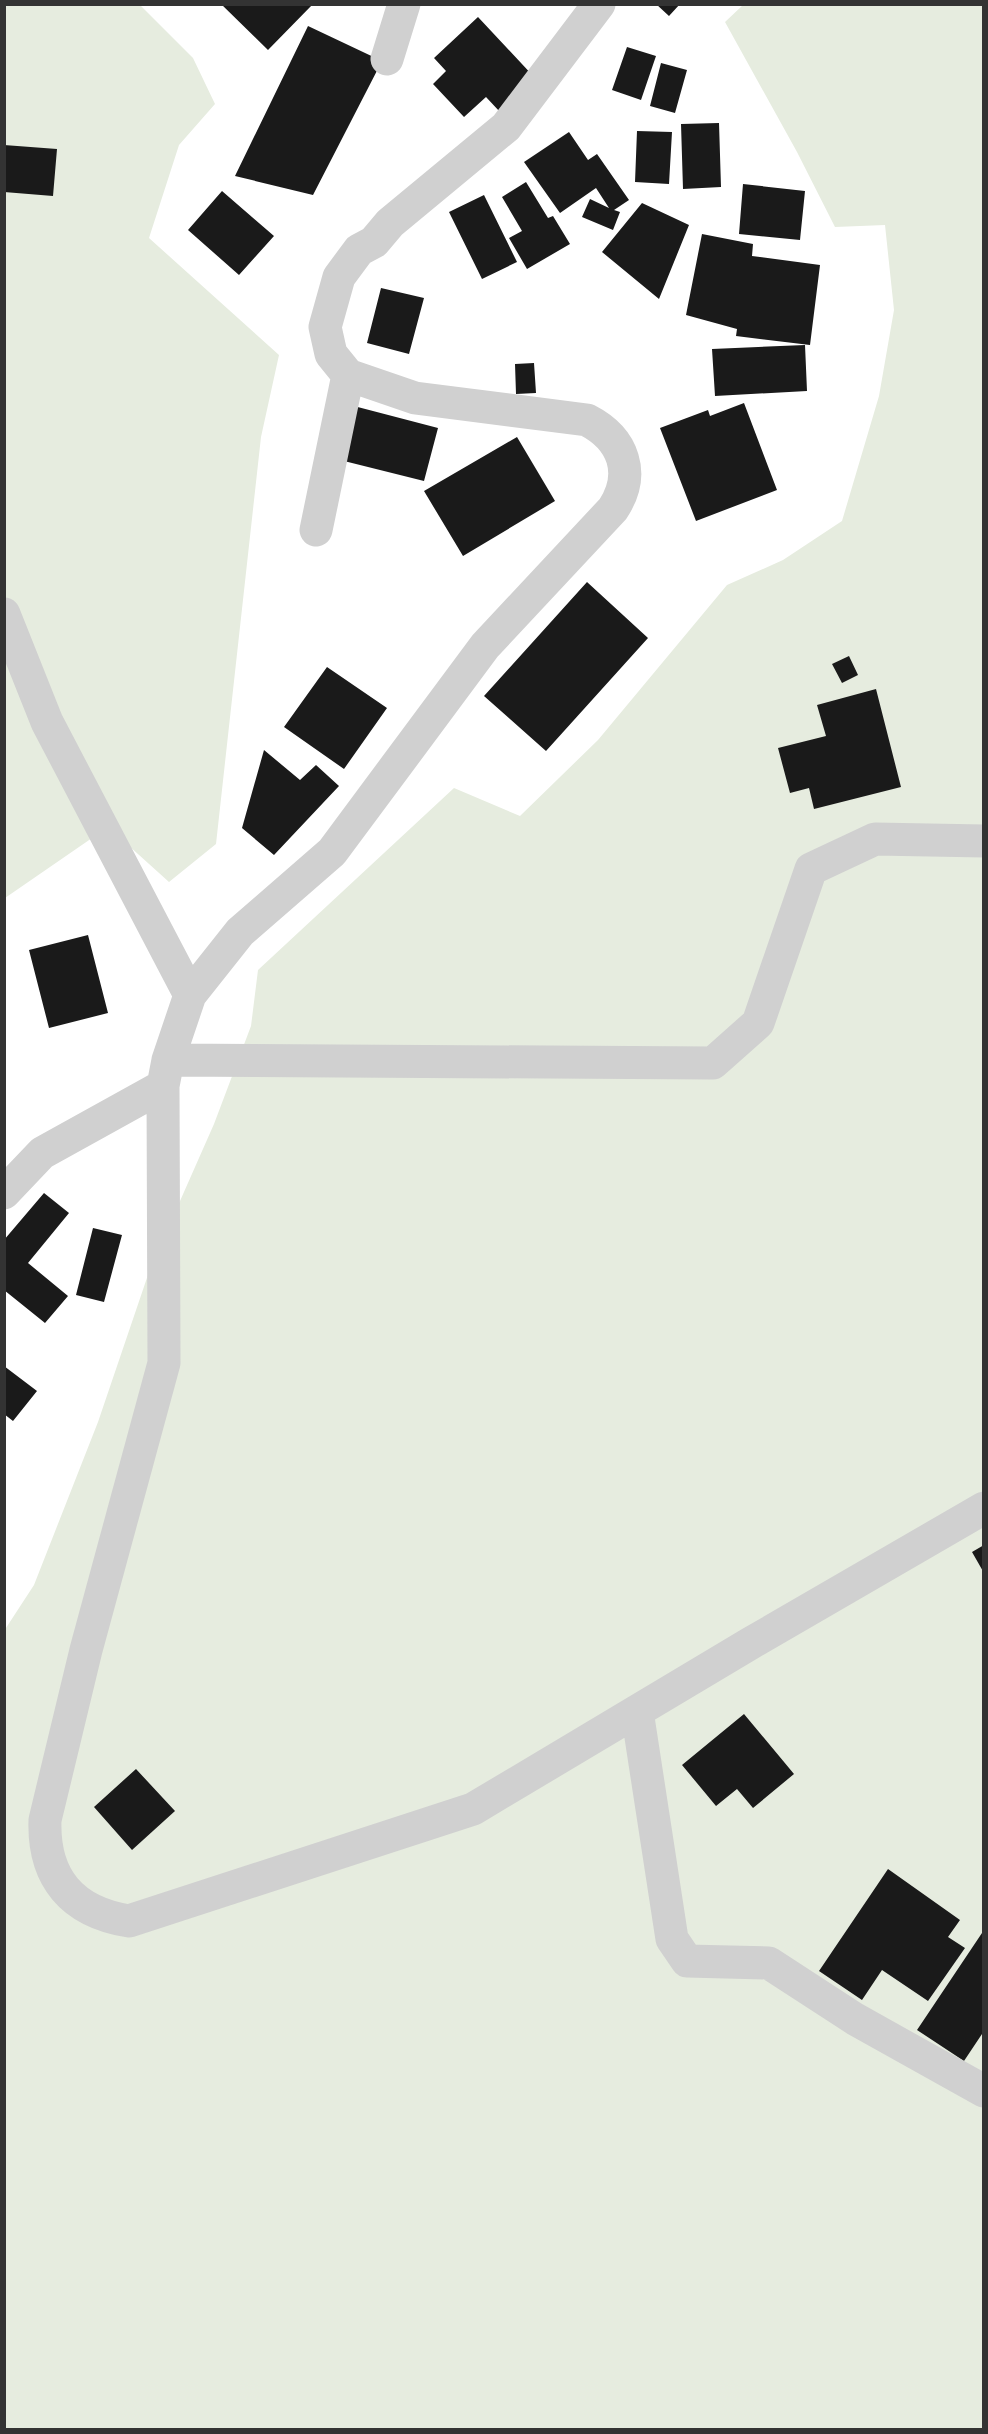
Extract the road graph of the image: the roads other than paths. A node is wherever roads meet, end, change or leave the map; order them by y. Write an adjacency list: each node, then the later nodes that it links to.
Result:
1 (404, 4): 3 (street)
2 (599, 4): 4 (street)
3 (387, 59)
4 (348, 375): 5 (street); 8 (street)
5 (316, 530)
6 (4, 614): 8 (street)
7 (984, 841): 9 (street)
8 (189, 995): 9 (street)
9 (165, 1073): 10 (street); 12 (street)
10 (4, 1193)
11 (984, 1508): 12 (street)
12 (638, 1711): 13 (street)
13 (984, 2091)

